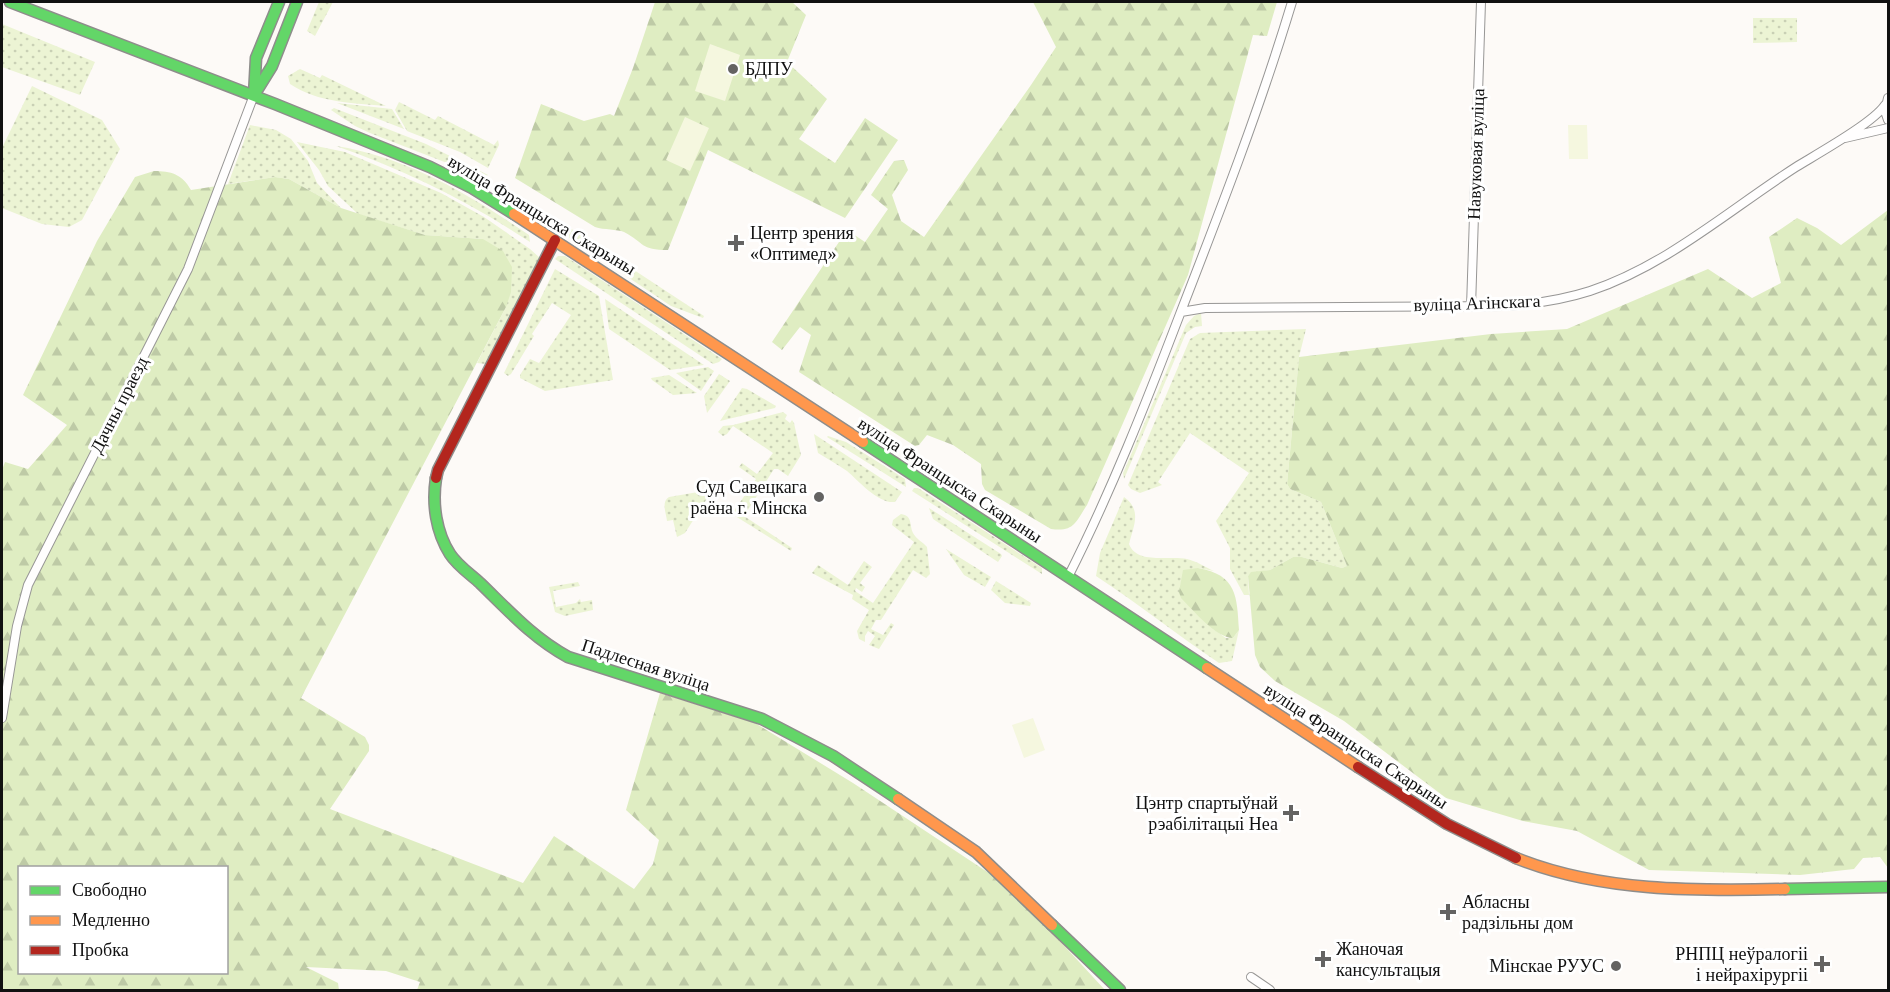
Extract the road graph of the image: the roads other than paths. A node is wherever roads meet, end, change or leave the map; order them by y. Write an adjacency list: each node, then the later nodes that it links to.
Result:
1 (10, 2): 6 (main road, вуліца Францыска Скарыны)
2 (279, 2): 6 (main road)
3 (297, 2): 6 (main road)
4 (1292, 2): 13 (street)
5 (1481, 2): 12 (street, Навуковая вуліца)
6 (254, 95): 11 (main road, вуліца Францыска Скарыны); 15 (street, Дачны праезд)
7 (1887, 102): 8 (street); 10 (street, вуліца Агінскага)
8 (1888, 120)
9 (1888, 128): 10 (street, вуліца Агінскага)
10 (1838, 141): 12 (street, вуліца Агінскага)
11 (555, 240): 14 (main road, вуліца Францыска Скарыны); 18 (main road, Падлесная вуліца)
12 (1471, 307): 13 (street, вуліца Агінскага)
13 (1181, 312): 14 (street)
14 (1068, 577): 16 (main road, вуліца Францыска Скарыны)
15 (2, 718)
16 (1888, 887)
17 (1251, 977): 19 (street)
18 (1120, 990)
19 (1270, 990)

